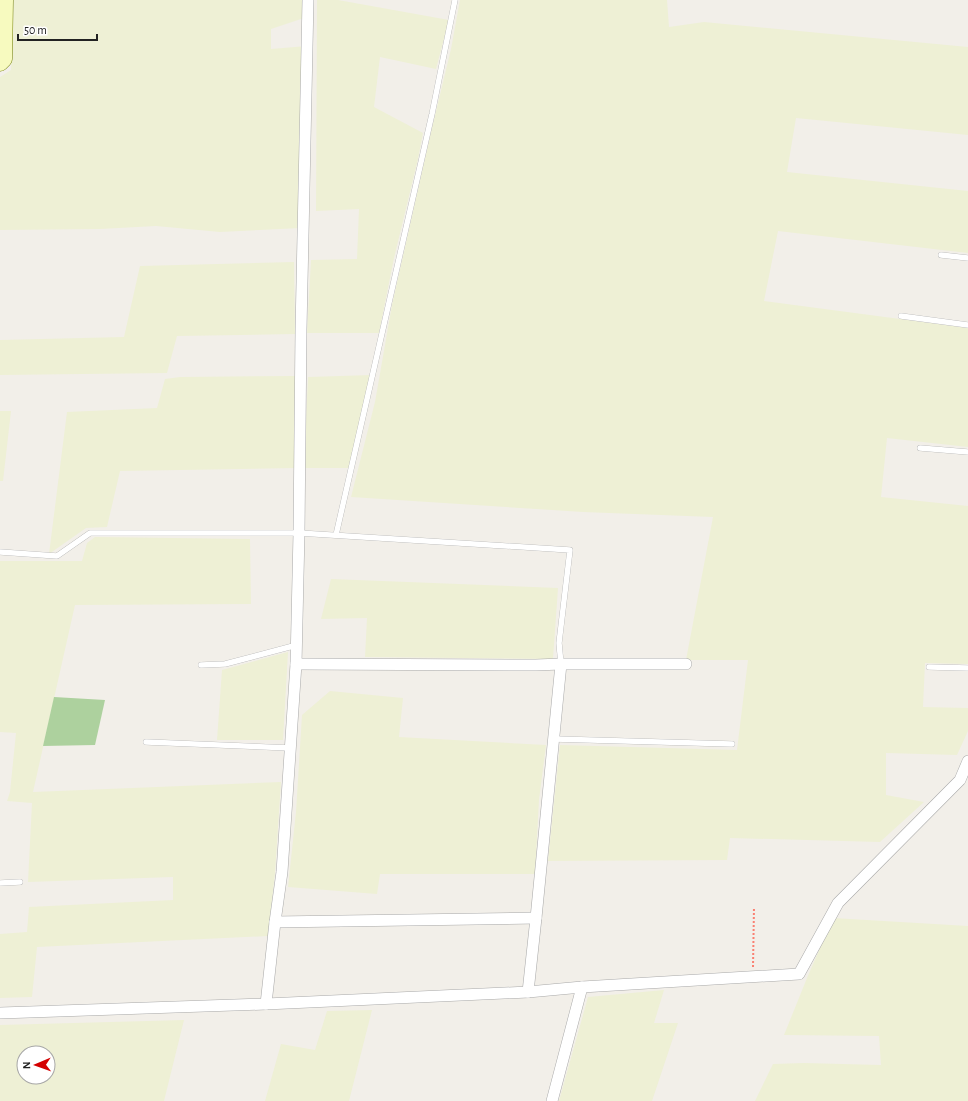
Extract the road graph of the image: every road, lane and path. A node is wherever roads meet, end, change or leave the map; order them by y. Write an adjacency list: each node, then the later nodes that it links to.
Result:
1 (4, 0): 4 (street)
2 (308, 0): 11 (street)
3 (455, 0): 12 (lane)
4 (0, 63)
5 (941, 255): 6 (lane)
6 (968, 258)
7 (901, 316): 8 (lane)
8 (968, 325)
9 (920, 448): 10 (lane)
10 (968, 452)
11 (299, 533): 12 (lane); 13 (lane); 14 (street)
12 (336, 534): 16 (lane)
13 (0, 552)
14 (297, 645): 15 (street); 18 (lane)
15 (296, 664): 16 (street); 24 (street)
16 (561, 664): 17 (street); 21 (street)
17 (686, 664)
18 (201, 665)
19 (929, 667): 20 (lane)
20 (968, 668)
21 (554, 739): 23 (lane); 29 (street)
22 (146, 742): 24 (lane)
23 (732, 744)
24 (290, 748): 30 (street)
25 (968, 761): 31 (street)
26 (20, 882): 27 (lane)
27 (0, 883)
28 (754, 907): 31 (path)
29 (536, 918): 30 (street); 33 (street)
30 (275, 922): 34 (street)
31 (752, 977): 32 (street)
32 (582, 987): 33 (street); 36 (street)
33 (528, 992): 34 (street)
34 (266, 1004): 35 (street)
35 (0, 1013)
36 (552, 1101)

